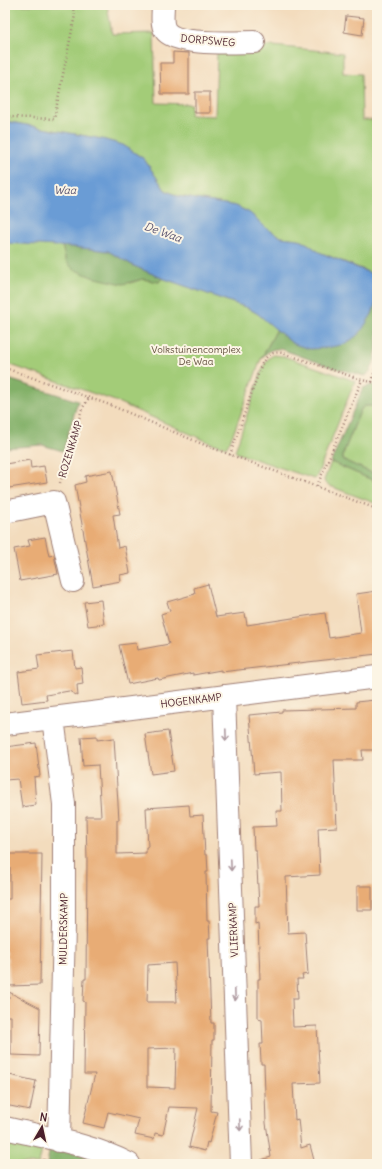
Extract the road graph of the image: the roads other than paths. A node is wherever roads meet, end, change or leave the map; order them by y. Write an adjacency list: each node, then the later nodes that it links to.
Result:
1 (162, 5): 2 (street, DORPSWEG)
2 (254, 42)
3 (5, 512): 4 (street)
4 (73, 581)
5 (377, 677): 6 (street, HOGENKAMP)
6 (224, 696): 7 (street, HOGENKAMP); 13 (street, VLIERKAMP, one-way to 13)
7 (53, 718): 8 (street, HOGENKAMP); 10 (street, MULDERSKAMP)
8 (5, 724)
9 (5, 1128): 10 (street)
10 (59, 1141): 11 (street)
11 (90, 1157): 12 (street)
12 (129, 1164)
13 (242, 1164)

